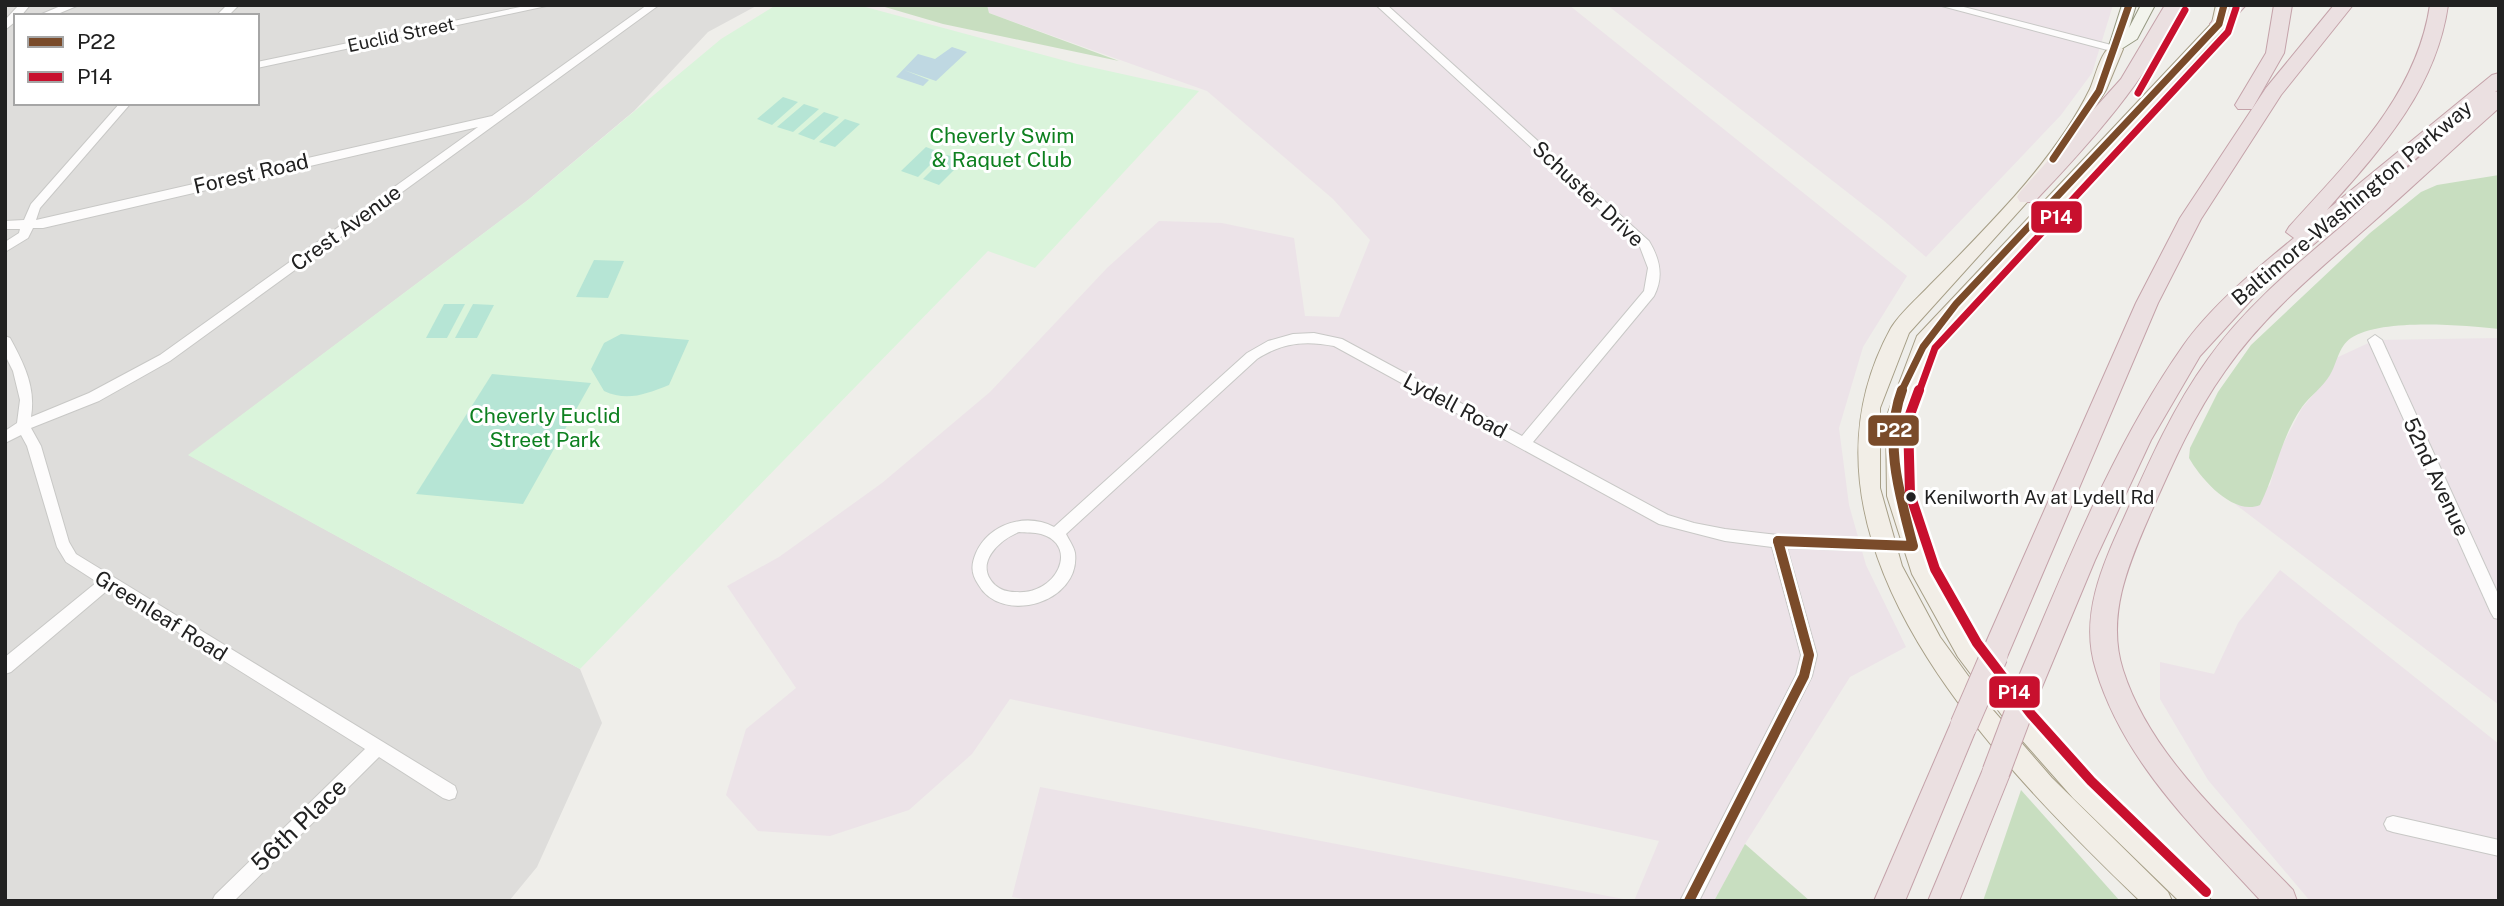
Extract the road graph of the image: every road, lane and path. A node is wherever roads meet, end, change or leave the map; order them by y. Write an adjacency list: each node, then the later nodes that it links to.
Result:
1 (74, 5): 14 (street)
2 (546, 5): 17 (street, Euclid Street)
3 (654, 5): 21 (street, Crest Avenue)
4 (1381, 5): 35 (street, Schuster Drive)
5 (1943, 5): 16 (street)
6 (2129, 5): 16 (main road)
7 (2148, 5): 16 (main road)
8 (2174, 5): 25 (highway)
9 (2224, 5): 15 (main road)
10 (2237, 5): 15 (highway)
11 (2283, 5): 24 (highway)
12 (2344, 5): 24 (highway)
13 (2439, 5): 29 (highway)
14 (59, 11)
15 (2220, 24): 39 (main road)
16 (2115, 49): 25 (main road)
17 (259, 65)
18 (2499, 79): 29 (highway, Baltimore-Washington Parkway)
19 (2499, 97): 53 (highway)
20 (124, 105): 27 (street)
21 (497, 119): 22 (street, Forest Road); 23 (street, Crest Avenue)
22 (434, 133): 23 (street); 27 (street, Forest Road)
23 (445, 157): 33 (street, Crest Avenue)
24 (2204, 195): 49 (highway, bridge)
25 (2026, 197): 38 (main road)
26 (5, 225): 27 (street, Forest Road)
27 (29, 225): 28 (street)
28 (5, 248)
29 (2256, 281): 50 (highway, Baltimore-Washington Parkway, bridge)
30 (2375, 340): 41 (street, 52nd Avenue)
31 (5, 341): 33 (street, Greenleaf Road)
32 (5, 424): 33 (street, Crest Avenue)
33 (23, 426): 34 (street, Crest Avenue); 40 (street, Greenleaf Road)
34 (5, 438)
35 (1524, 444): 36 (street, Lydell Road); 37 (street, Lydell Road)
36 (1056, 534): 36 (street)
37 (1778, 541): 38 (street, Lydell Road); 48 (street)
38 (1883, 545): 39 (street, Lydell Road); 51 (main road)
39 (1913, 547): 52 (main road)
40 (107, 582): 42 (street); 43 (street, Greenleaf Road)
41 (2499, 613)
42 (5, 667)
43 (376, 749): 44 (street, Greenleaf Road); 47 (street, 56th Place)
44 (449, 792)
45 (2393, 824): 46 (street)
46 (2499, 848)
47 (221, 901)
48 (1689, 901)
49 (1889, 901)
50 (1943, 901)
51 (2159, 901)
52 (2198, 901)
53 (2281, 901)

